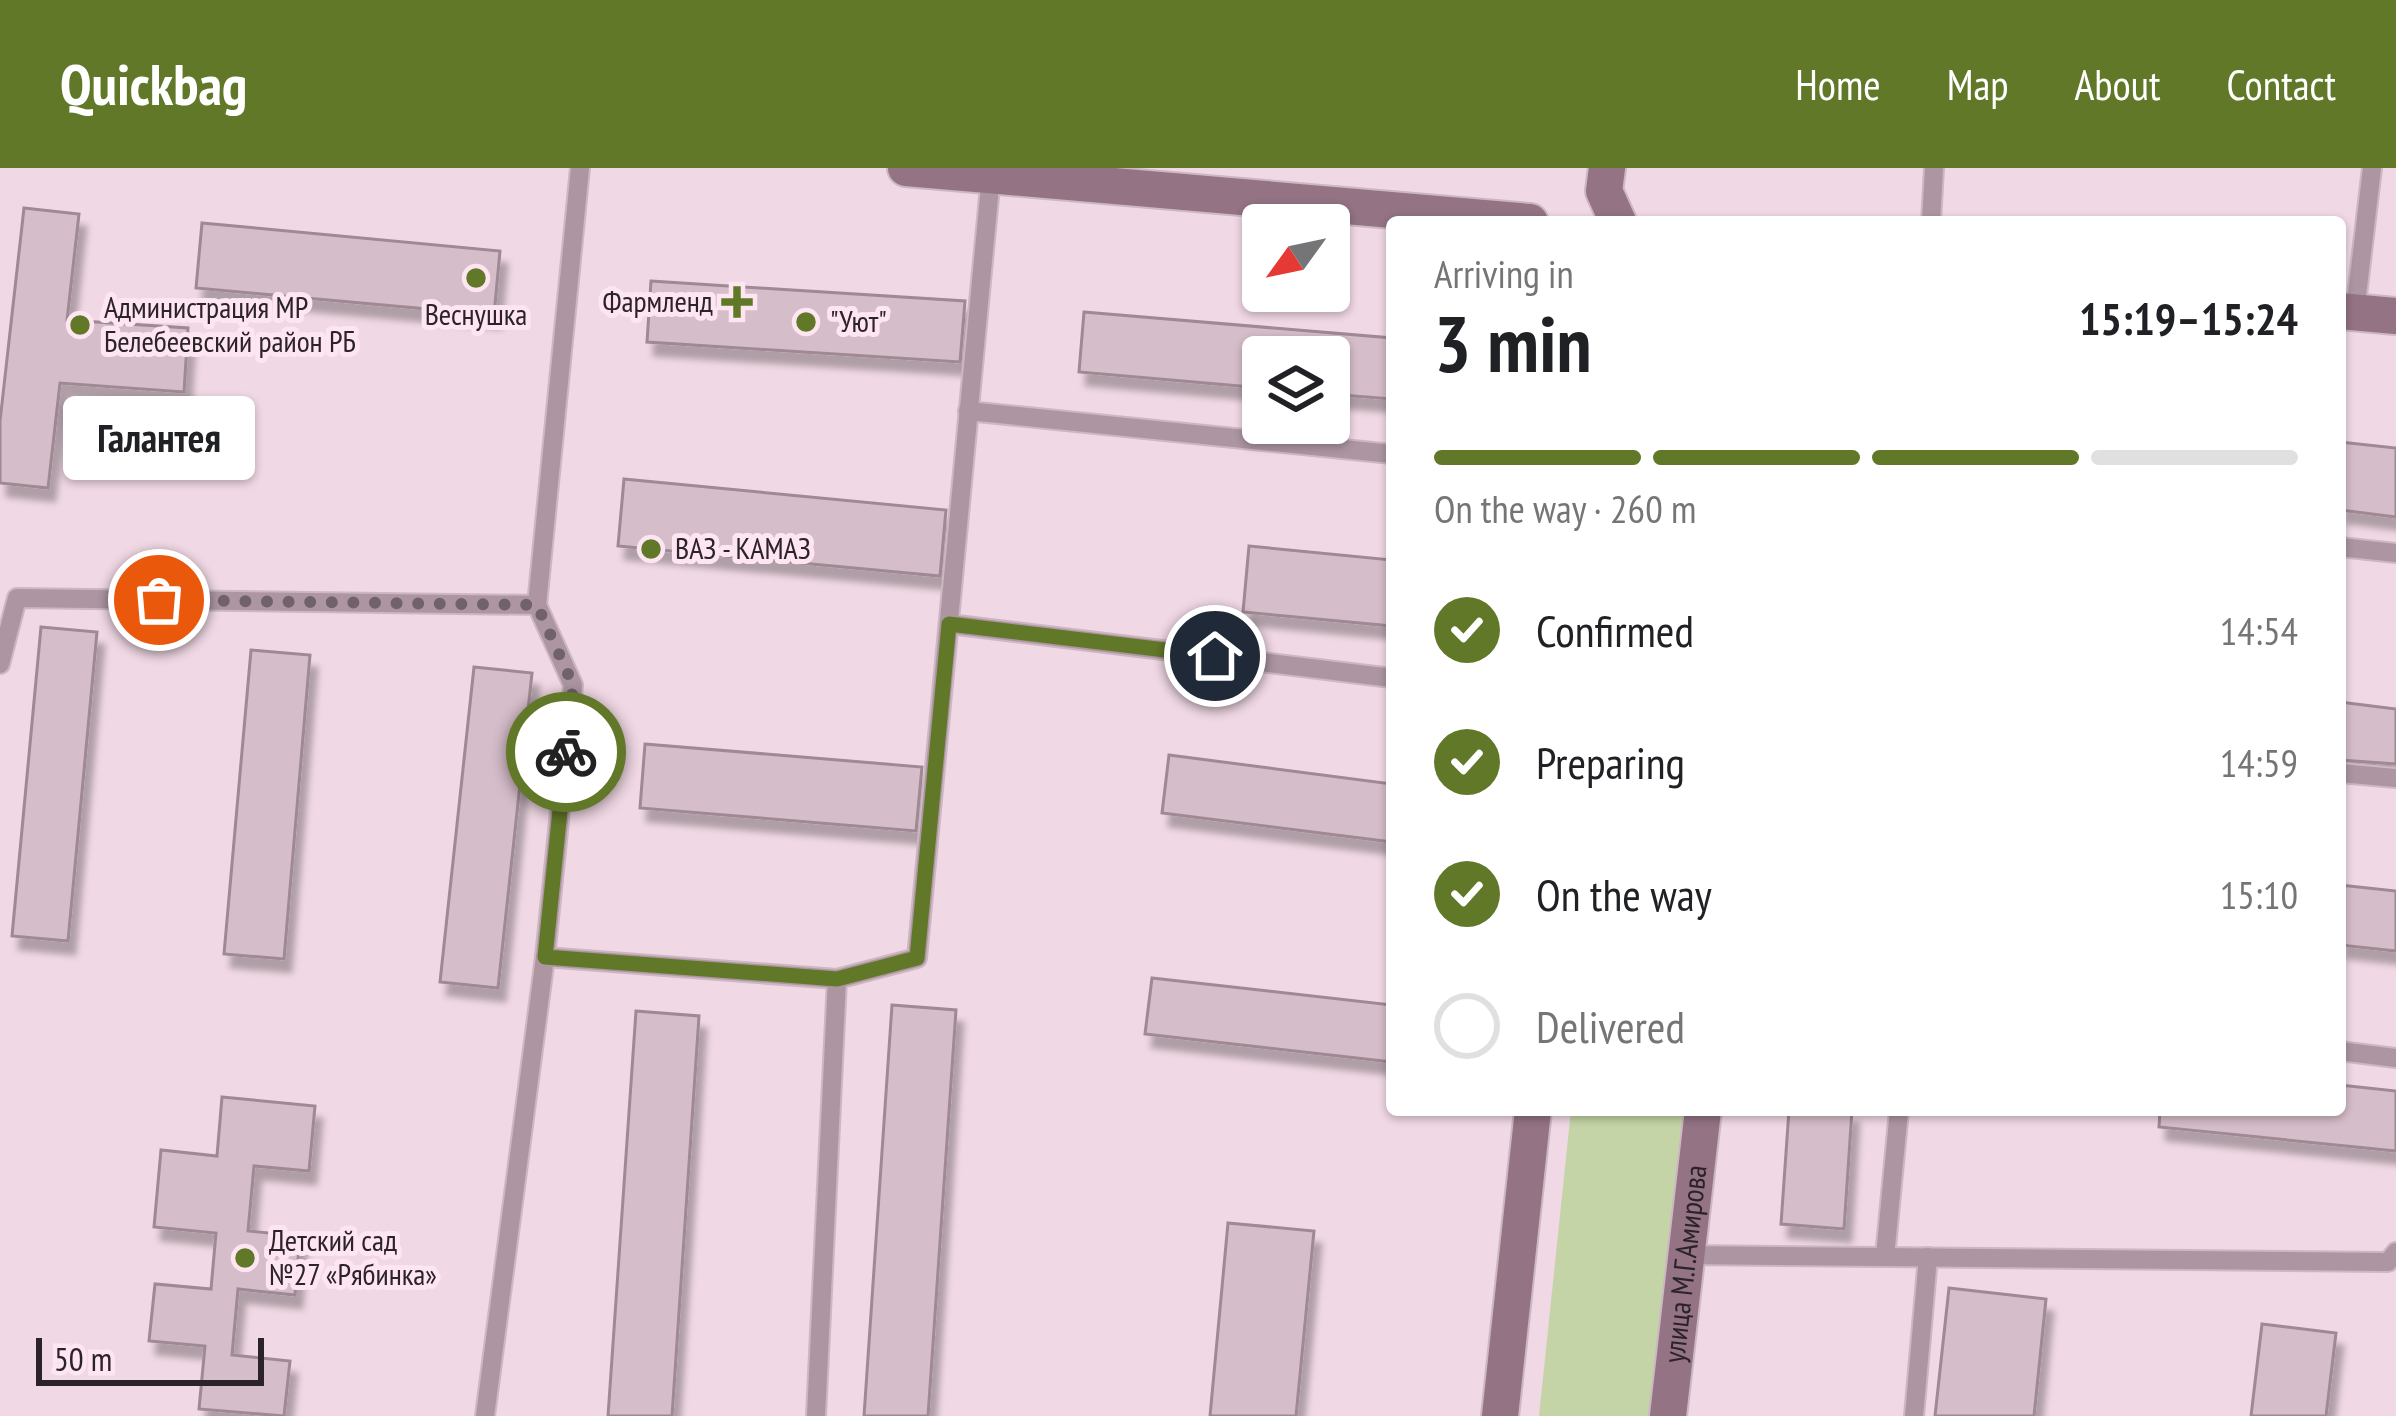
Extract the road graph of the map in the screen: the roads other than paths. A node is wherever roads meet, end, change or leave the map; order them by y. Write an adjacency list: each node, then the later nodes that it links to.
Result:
1 (580, 168): 16 (lane)
2 (906, 168): 6 (street)
3 (1606, 168): 8 (street)
4 (1934, 168): 9 (lane)
5 (2372, 168): 10 (lane)
6 (991, 176): 7 (street); 12 (lane)
7 (1460, 216)
8 (1615, 216)
9 (1931, 216)
10 (2348, 312): 11 (street)
11 (2396, 316)
12 (968, 411): 13 (lane); 17 (lane)
13 (1386, 453)
14 (2346, 549): 15 (lane)
15 (2396, 554)
16 (537, 605): 18 (lane); 22 (lane)
17 (949, 624): 19 (lane); 23 (lane)
18 (0, 664)
19 (1386, 677)
20 (2346, 773): 21 (lane)
21 (2396, 778)
22 (545, 957): 23 (lane); 33 (lane)
23 (837, 979): 34 (lane)
24 (2346, 1052): 25 (lane)
25 (2396, 1058)
26 (1532, 1116): 35 (street)
27 (1701, 1116): 30 (street, улица М.Г.Амирова)
28 (1898, 1116): 31 (lane)
29 (2396, 1252): 32 (lane)
30 (1685, 1255): 31 (lane); 36 (street, улица М.Г.Амирова)
31 (1885, 1257): 32 (lane)
32 (1928, 1257): 37 (lane)
33 (485, 1416)
34 (816, 1416)
35 (1500, 1416)
36 (1668, 1416)
37 (1914, 1416)

